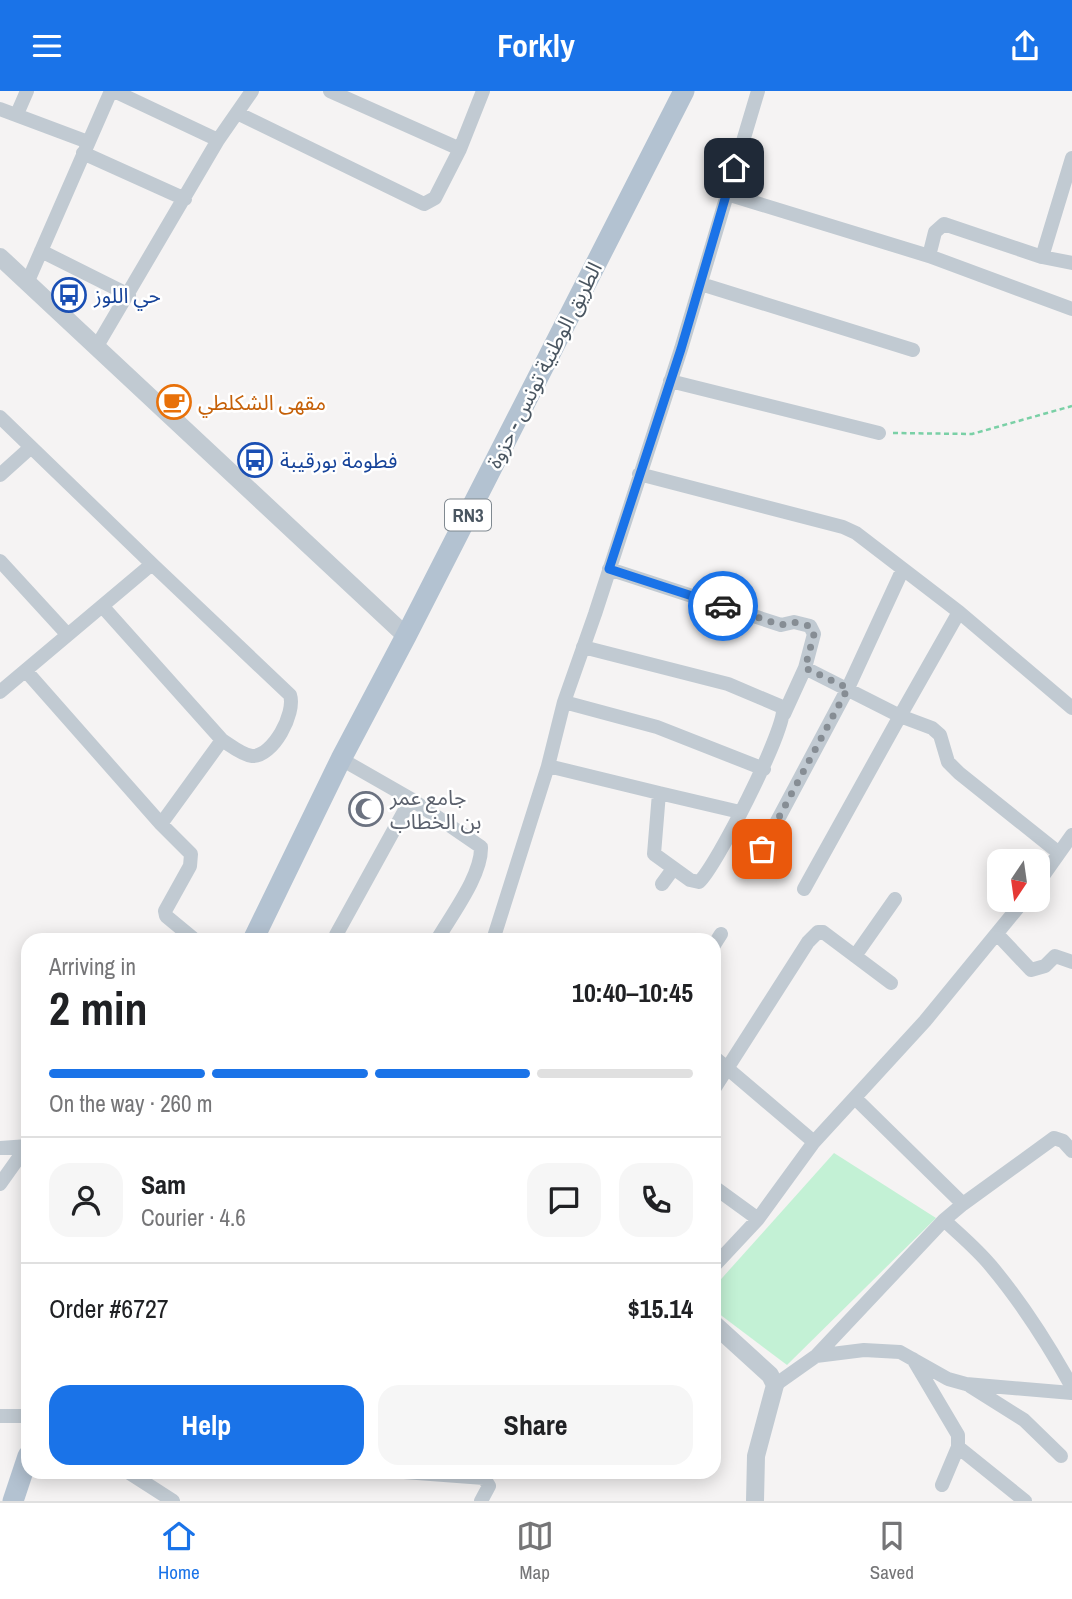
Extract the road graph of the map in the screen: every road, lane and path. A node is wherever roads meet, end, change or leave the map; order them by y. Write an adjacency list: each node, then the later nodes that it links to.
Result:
1 (27, 91): 10 (street)
2 (112, 91): 11 (street); 12 (street)
3 (252, 91): 9 (street)
4 (330, 91): 13 (street)
5 (483, 91): 13 (street)
6 (684, 91): 42 (main road, الطريق الوطنية تونس - حزوة / RN3)
7 (758, 91): 15 (street)
8 (0, 109): 10 (street)
9 (237, 113): 11 (street); 13 (street)
10 (17, 114): 12 (street)
11 (218, 140): 16 (street)
12 (85, 147): 16 (street); 17 (street)
13 (460, 149)
14 (1072, 158): 20 (street)
15 (727, 194): 18 (street); 23 (street)
16 (185, 199): 24 (street)
17 (41, 251): 22 (street); 24 (street)
18 (929, 256): 20 (street); 25 (street)
19 (0, 257): 22 (street)
20 (1042, 257): 21 (street)
21 (1072, 263)
22 (28, 281): 26 (street)
23 (701, 284): 27 (street); 28 (street)
24 (129, 295): 26 (street)
25 (1072, 309)
26 (97, 346): 42 (street)
27 (913, 350)
28 (670, 381): 31 (street); 33 (street)
29 (1072, 406): 31 (path)
30 (0, 417): 32 (street)
31 (879, 433)
32 (30, 447): 34 (street); 36 (street)
33 (639, 474): 37 (street); 38 (street)
34 (0, 475)
35 (0, 561): 41 (street)
36 (152, 564): 39 (street); 52 (street)
37 (609, 569): 43 (street); 44 (street)
38 (902, 571): 40 (street); 46 (street)
39 (103, 607): 41 (street); 52 (street)
40 (958, 612): 49 (street); 51 (street)
41 (67, 634): 45 (street)
42 (407, 636): 53 (main road, الطريق الوطنية تونس - حزوة / RN3)
43 (583, 647): 48 (street); 50 (street)
44 (805, 668): 46 (street); 50 (street)
45 (26, 671): 47 (street); 59 (street)
46 (848, 688): 51 (street); 64 (street)
47 (0, 692)
48 (564, 702): 54 (street); 55 (street)
49 (1072, 708)
50 (783, 714): 55 (street)
51 (900, 716): 61 (street); 66 (street)
52 (222, 740): 59 (street)
53 (341, 759): 57 (street); 70 (main road, الطريق الوطنية تونس - حزوة / RN3)
54 (548, 766): 56 (street); 73 (street)
55 (764, 769): 58 (street)
56 (659, 793): 58 (street); 63 (street)
57 (411, 799): 71 (street); 72 (street)
58 (740, 812): 63 (street)
59 (161, 824): 69 (street)
60 (1072, 835): 61 (street)
61 (1059, 853): 62 (street)
62 (1050, 866)
63 (673, 869): 65 (street)
64 (750, 872)
65 (662, 884)
66 (804, 889)
67 (895, 899): 75 (street)
68 (1015, 912): 74 (street)
69 (187, 933)
70 (256, 933)
71 (337, 933)
72 (441, 933)
73 (495, 933)
74 (997, 934): 76 (street); 81 (street)
75 (855, 956): 77 (street); 79 (street)
76 (1072, 962)
77 (891, 983)
78 (721, 1062): 79 (street)
79 (729, 1068): 80 (street); 82 (street)
80 (721, 1079)
81 (856, 1099): 82 (street); 87 (street)
82 (814, 1142): 88 (street)
83 (1072, 1151): 87 (street)
84 (21, 1154): 85 (street)
85 (0, 1184)
86 (721, 1192): 88 (street)
87 (962, 1204): 89 (street)
88 (758, 1219): 90 (street)
89 (944, 1220): 92 (street); 96 (street)
90 (721, 1259)
91 (721, 1330): 95 (street)
92 (816, 1356): 93 (street); 95 (street)
93 (913, 1357): 94 (street); 100 (street)
94 (966, 1384): 97 (street); 101 (street)
95 (775, 1385): 109 (street)
96 (1072, 1387)
97 (1072, 1393)
98 (1, 1415): 99 (street)
99 (21, 1416)
100 (958, 1447): 105 (street); 110 (street)
101 (1061, 1456)
102 (21, 1477): 106 (main road)
103 (139, 1479): 107 (street)
104 (485, 1479): 108 (street)
105 (942, 1485)
106 (13, 1501)
107 (173, 1501)
108 (481, 1501)
109 (755, 1501)
110 (1025, 1501)

